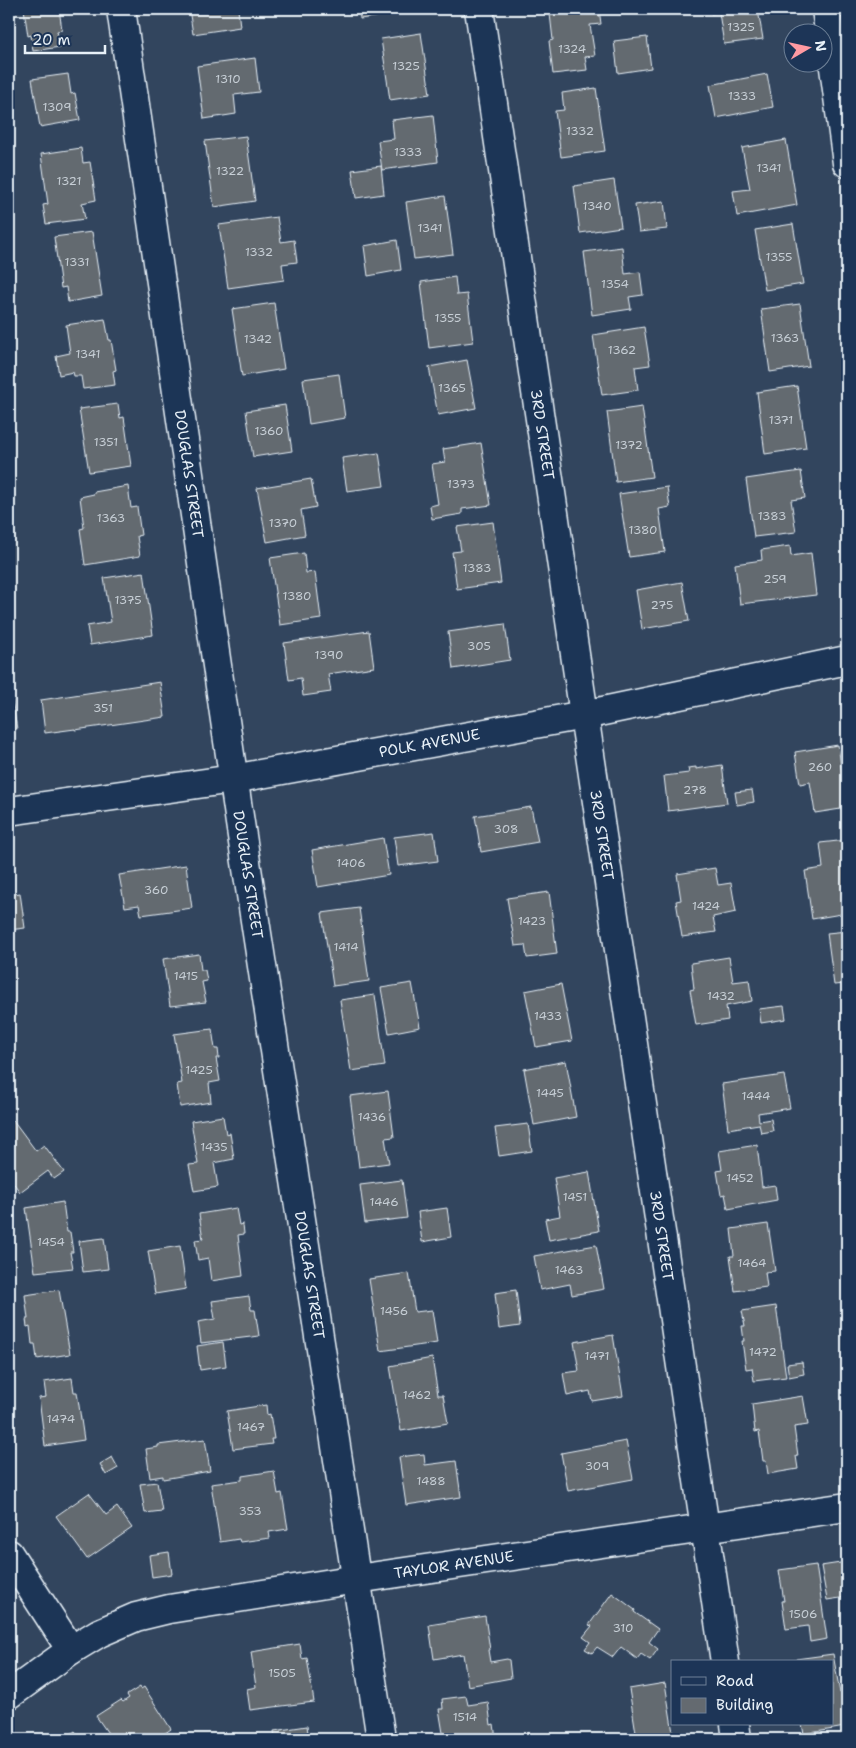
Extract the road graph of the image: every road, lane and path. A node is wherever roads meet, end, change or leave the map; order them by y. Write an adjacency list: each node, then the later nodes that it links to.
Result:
1 (122, 9): 7 (street, DOUGLAS STREET)
2 (479, 9): 6 (street, 3RD STREET)
3 (826, 9): 4 (street)
4 (847, 163)
5 (847, 660): 6 (street, POLK AVENUE)
6 (584, 715): 7 (street, POLK AVENUE); 10 (street, 3RD STREET)
7 (233, 779): 8 (street, POLK AVENUE); 12 (street, DOUGLAS STREET)
8 (9, 812)
9 (847, 1507): 10 (street, TAYLOR AVENUE)
10 (705, 1528): 12 (street, TAYLOR AVENUE); 14 (street, 3RD STREET)
11 (9, 1554): 13 (street)
12 (357, 1579): 13 (street, TAYLOR AVENUE); 17 (street, DOUGLAS STREET)
13 (71, 1650): 15 (street, TAYLOR AVENUE)
14 (725, 1660)
15 (9, 1695)
16 (735, 1726): 18 (street)
17 (382, 1739)
18 (737, 1739)

